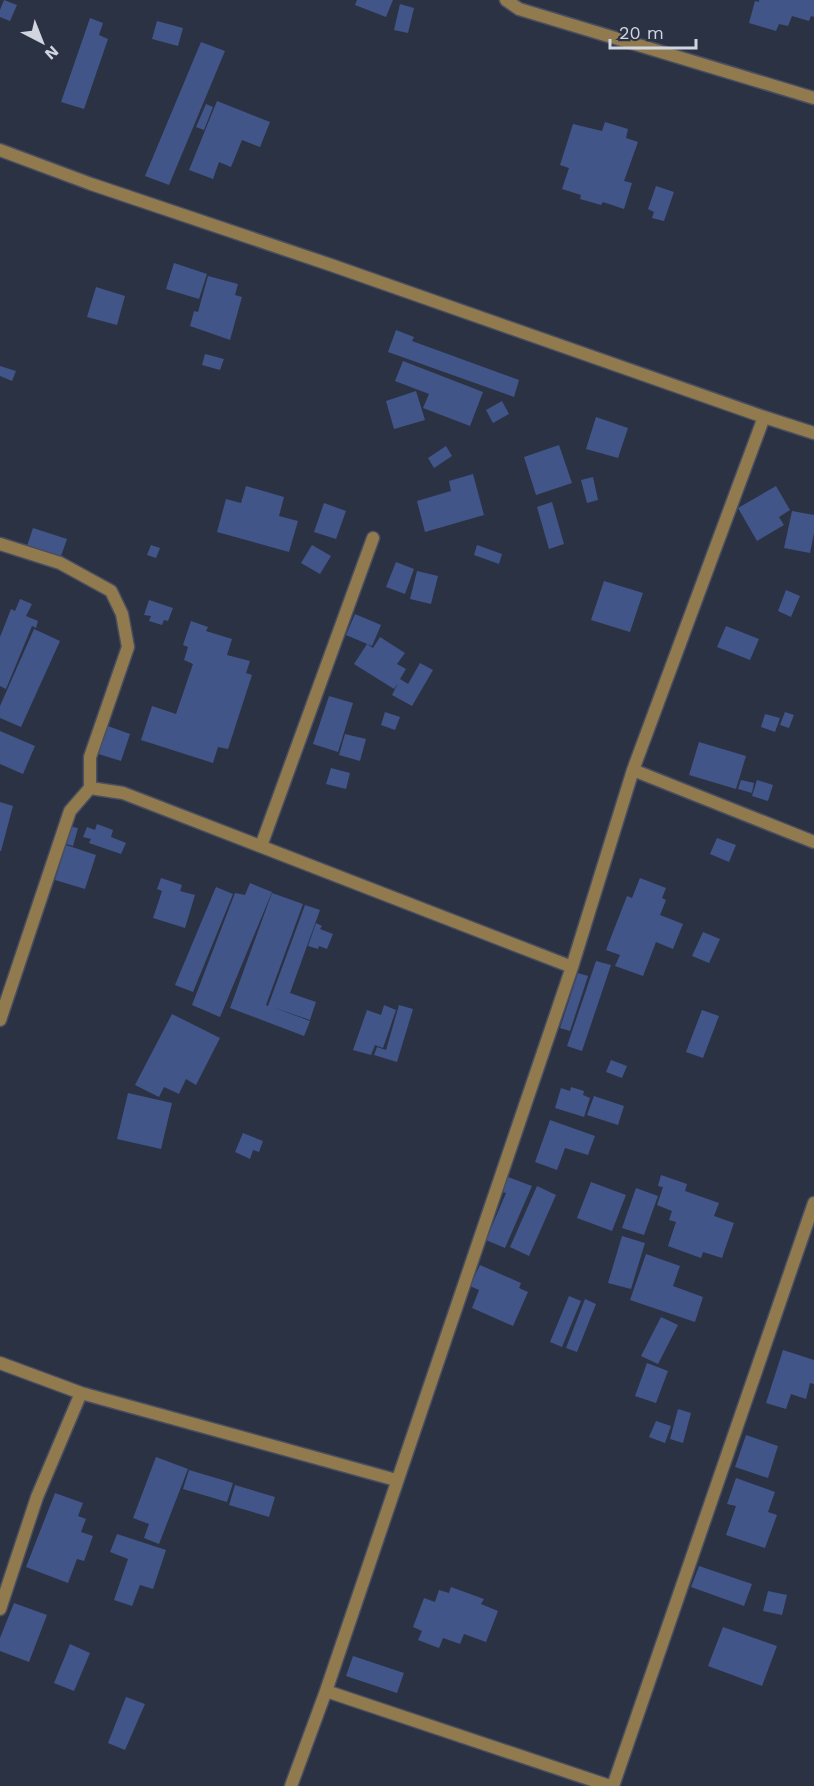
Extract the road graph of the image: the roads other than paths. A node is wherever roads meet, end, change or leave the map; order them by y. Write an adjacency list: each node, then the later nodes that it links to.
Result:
1 (506, 0): 2 (street)
2 (814, 98)
3 (0, 150): 4 (street)
4 (764, 417): 5 (street); 8 (street)
5 (814, 433)
6 (374, 538): 11 (street)
7 (0, 544): 9 (street)
8 (633, 770): 10 (street); 12 (street)
9 (90, 788): 11 (street); 13 (street)
10 (814, 842)
11 (261, 846): 12 (street)
12 (572, 967): 17 (street)
13 (0, 1020)
14 (814, 1203): 21 (street)
15 (0, 1363): 16 (street)
16 (81, 1393): 17 (street); 18 (street)
17 (396, 1480): 19 (street)
18 (0, 1609)
19 (326, 1691): 20 (street); 21 (street)
20 (291, 1786)
21 (611, 1786)

